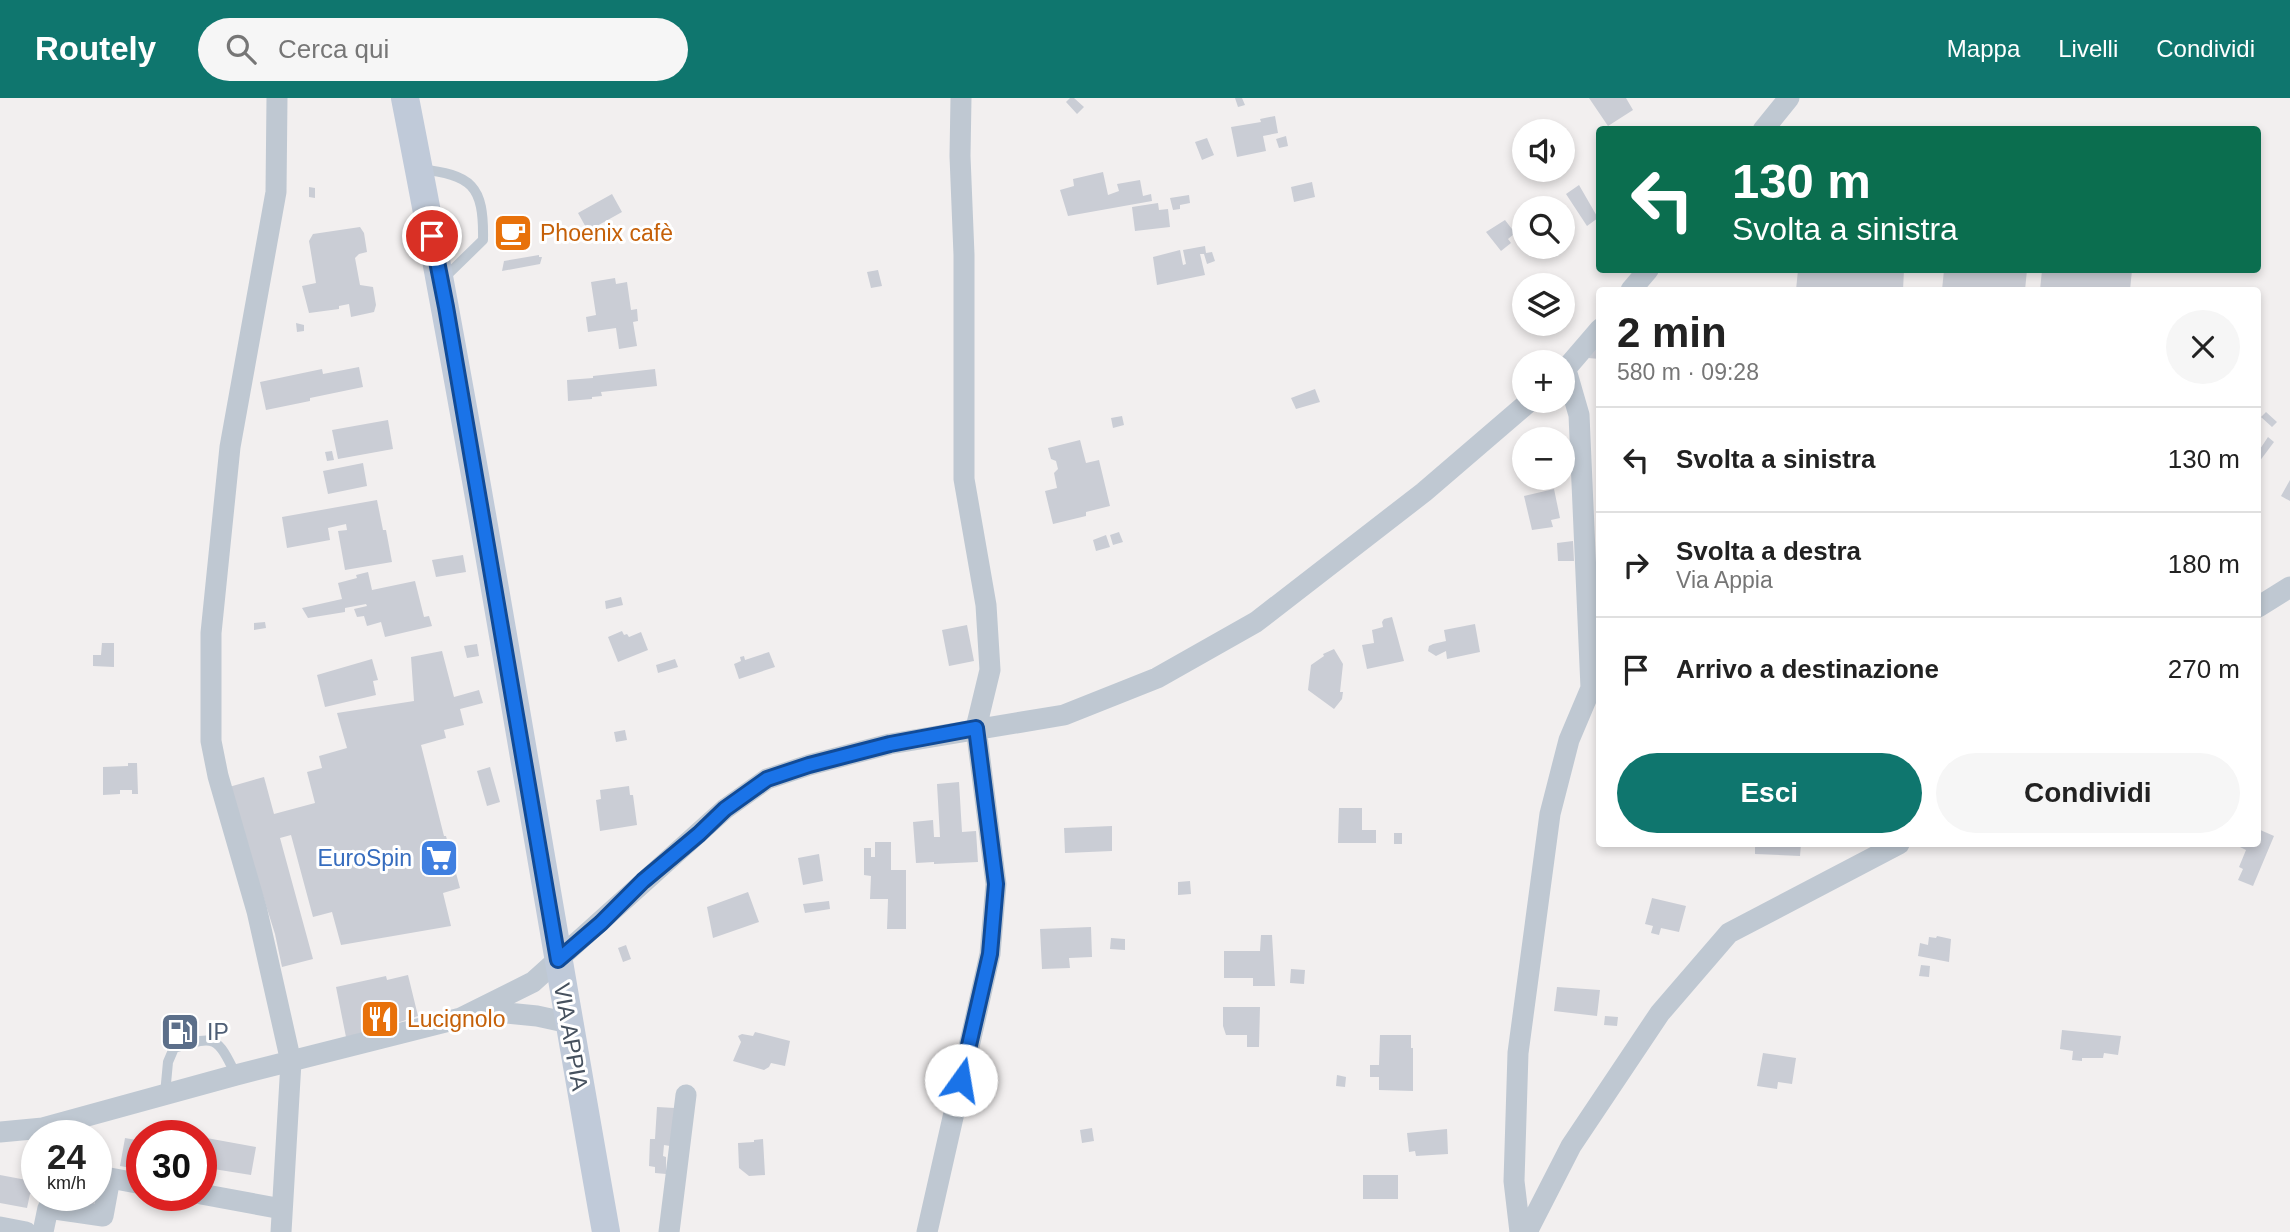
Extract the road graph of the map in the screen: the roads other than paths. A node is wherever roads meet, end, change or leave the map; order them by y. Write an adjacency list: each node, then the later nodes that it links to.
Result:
1 (277, 98): 21 (street)
2 (405, 98): 6 (main road, VIA APPIA)
3 (961, 98): 16 (street)
4 (1789, 98): 5 (street)
5 (1766, 126)
6 (419, 169): 8 (main road, VIA APPIA); 8 (lane)
7 (1645, 273): 9 (street)
8 (441, 281): 18 (main road, VIA APPIA)
9 (1634, 287)
10 (1596, 334): 11 (street)
11 (1575, 358)
12 (1575, 403): 36 (street)
13 (1516, 413): 16 (street)
14 (2290, 587): 15 (street)
15 (2261, 605)
16 (976, 728): 18 (street); 35 (street)
17 (1893, 847): 37 (street)
18 (558, 960): 19 (street); 20 (main road, VIA APPIA)
19 (461, 1018): 20 (street); 21 (street)
20 (569, 1023): 33 (main road, VIA APPIA)
21 (291, 1062): 22 (street); 28 (street)
22 (236, 1075): 23 (street); 23 (lane)
23 (165, 1094): 25 (street)
24 (686, 1095): 34 (street)
25 (0, 1132)
26 (126, 1181): 31 (street)
27 (217, 1197): 28 (street)
28 (282, 1209): 32 (street)
29 (0, 1227): 30 (street)
30 (26, 1232)
31 (43, 1232)
32 (281, 1232)
33 (606, 1232)
34 (669, 1232)
35 (927, 1232)
36 (1520, 1232)
37 (1527, 1232)

